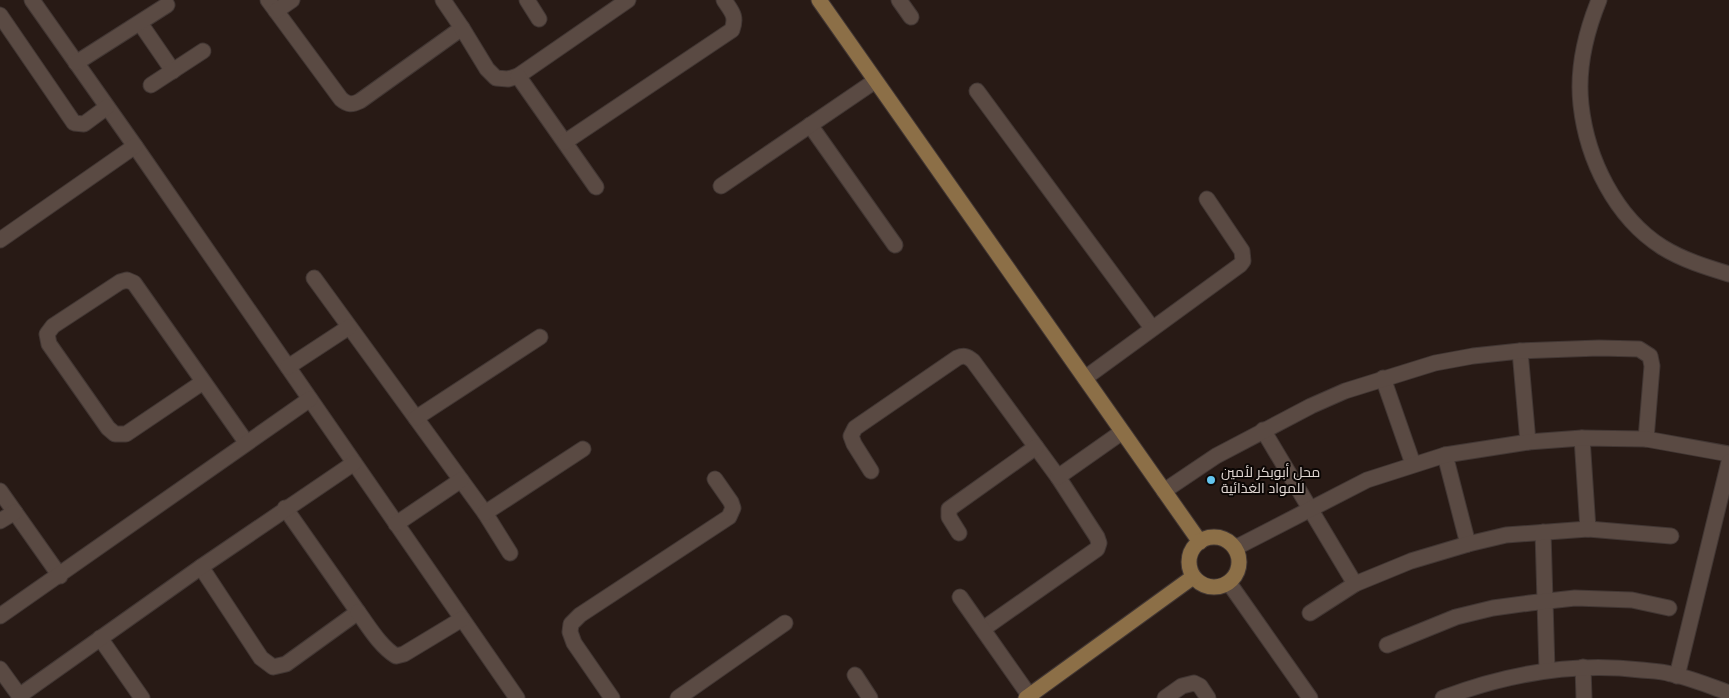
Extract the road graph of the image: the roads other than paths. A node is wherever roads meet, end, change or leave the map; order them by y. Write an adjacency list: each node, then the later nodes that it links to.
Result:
1 (32, 0): 18 (street)
2 (292, 0): 11 (street)
3 (443, 0): 16 (street)
4 (527, 0): 14 (street)
5 (626, 0): 20 (street)
6 (724, 0): 26 (street)
7 (819, 0): 21 (main road)
8 (899, 0): 13 (street)
9 (1599, 0): 33 (street)
10 (167, 5): 15 (street)
11 (272, 5): 16 (street)
12 (0, 15): 24 (street)
13 (911, 17)
14 (539, 19)
15 (140, 23): 18 (street); 19 (street)
16 (462, 28): 20 (street)
17 (203, 51): 19 (street)
18 (76, 63): 24 (street)
19 (173, 71): 22 (street)
20 (518, 76): 26 (street)
21 (875, 81): 25 (street); 40 (main road)
22 (151, 85)
23 (977, 91): 36 (street)
24 (107, 107): 27 (street)
25 (810, 125): 28 (street); 32 (street)
26 (565, 142): 29 (street)
27 (136, 146): 31 (street); 39 (street)
28 (721, 186)
29 (596, 187)
30 (1207, 199): 36 (street)
31 (0, 240)
32 (895, 245)
33 (1729, 274)
34 (314, 278): 35 (street)
35 (349, 327): 39 (street); 44 (street)
36 (1152, 328): 40 (street)
37 (540, 336): 44 (street)
38 (1520, 351): 41 (street); 48 (street); 50 (street)
39 (288, 368): 43 (street)
40 (1084, 378): 46 (main road)
41 (1383, 378): 45 (street); 57 (street)
42 (203, 382): 42 (street); 49 (street)
43 (310, 399): 49 (street); 56 (street)
44 (416, 418): 61 (street)
45 (1262, 430): 63 (street); 65 (street)
46 (1122, 432): 59 (street); 63 (main road)
47 (1582, 438): 48 (street); 50 (street); 70 (street)
48 (1646, 439): 53 (street)
49 (246, 442): 79 (street)
50 (1528, 442): 54 (street)
51 (1036, 447): 58 (street); 59 (street); 72 (street)
52 (583, 450): 67 (street)
53 (1729, 454)
54 (1445, 455): 57 (street); 75 (street)
55 (1729, 462): 98 (street)
56 (354, 463): 64 (street); 69 (street)
57 (1413, 464): 65 (street)
58 (871, 471)
59 (1058, 477): 91 (street)
60 (715, 479): 101 (street)
61 (461, 480): 67 (street); 69 (street)
62 (0, 490): 66 (street)
63 (1164, 491): 74 (main road)
64 (285, 508): 78 (street); 86 (street)
65 (1309, 508): 76 (street); 82 (street)
66 (15, 512): 68 (street); 79 (street)
67 (485, 513): 77 (street)
68 (0, 522)
69 (396, 524): 89 (street)
70 (1588, 529): 71 (street); 73 (street)
71 (1543, 532): 75 (street); 84 (street)
72 (958, 533)
73 (1671, 536)
74 (1200, 542): 76 (main road); 80 (main road)
75 (1468, 544): 82 (street)
76 (1234, 548): 81 (main road)
77 (510, 553)
78 (201, 566): 86 (street); 92 (street)
79 (60, 576): 88 (street)
80 (1194, 576): 81 (main road); 102 (main road)
81 (1229, 583): 109 (street)
82 (1356, 584): 87 (street)
83 (960, 597): 91 (street)
84 (1546, 601): 85 (street); 93 (street); 96 (street)
85 (1669, 608)
86 (358, 612): 89 (street)
87 (1310, 613)
88 (0, 616)
89 (462, 619): 104 (street)
90 (785, 623): 105 (street)
91 (983, 629): 102 (street)
92 (100, 638): 100 (street); 103 (street)
93 (1387, 645)
94 (1584, 667): 96 (street); 98 (street); 111 (street)
95 (0, 669): 100 (street)
96 (1547, 670): 110 (street)
97 (855, 675): 106 (street)
98 (1677, 676): 99 (street)
99 (1729, 693)
100 (20, 697)
101 (610, 697)
102 (1029, 697)
103 (142, 698)
104 (517, 698)
105 (678, 698)
106 (870, 698)
107 (1165, 698): 108 (street)
108 (1208, 698)
109 (1310, 698)
110 (1443, 698)
111 (1584, 698)

